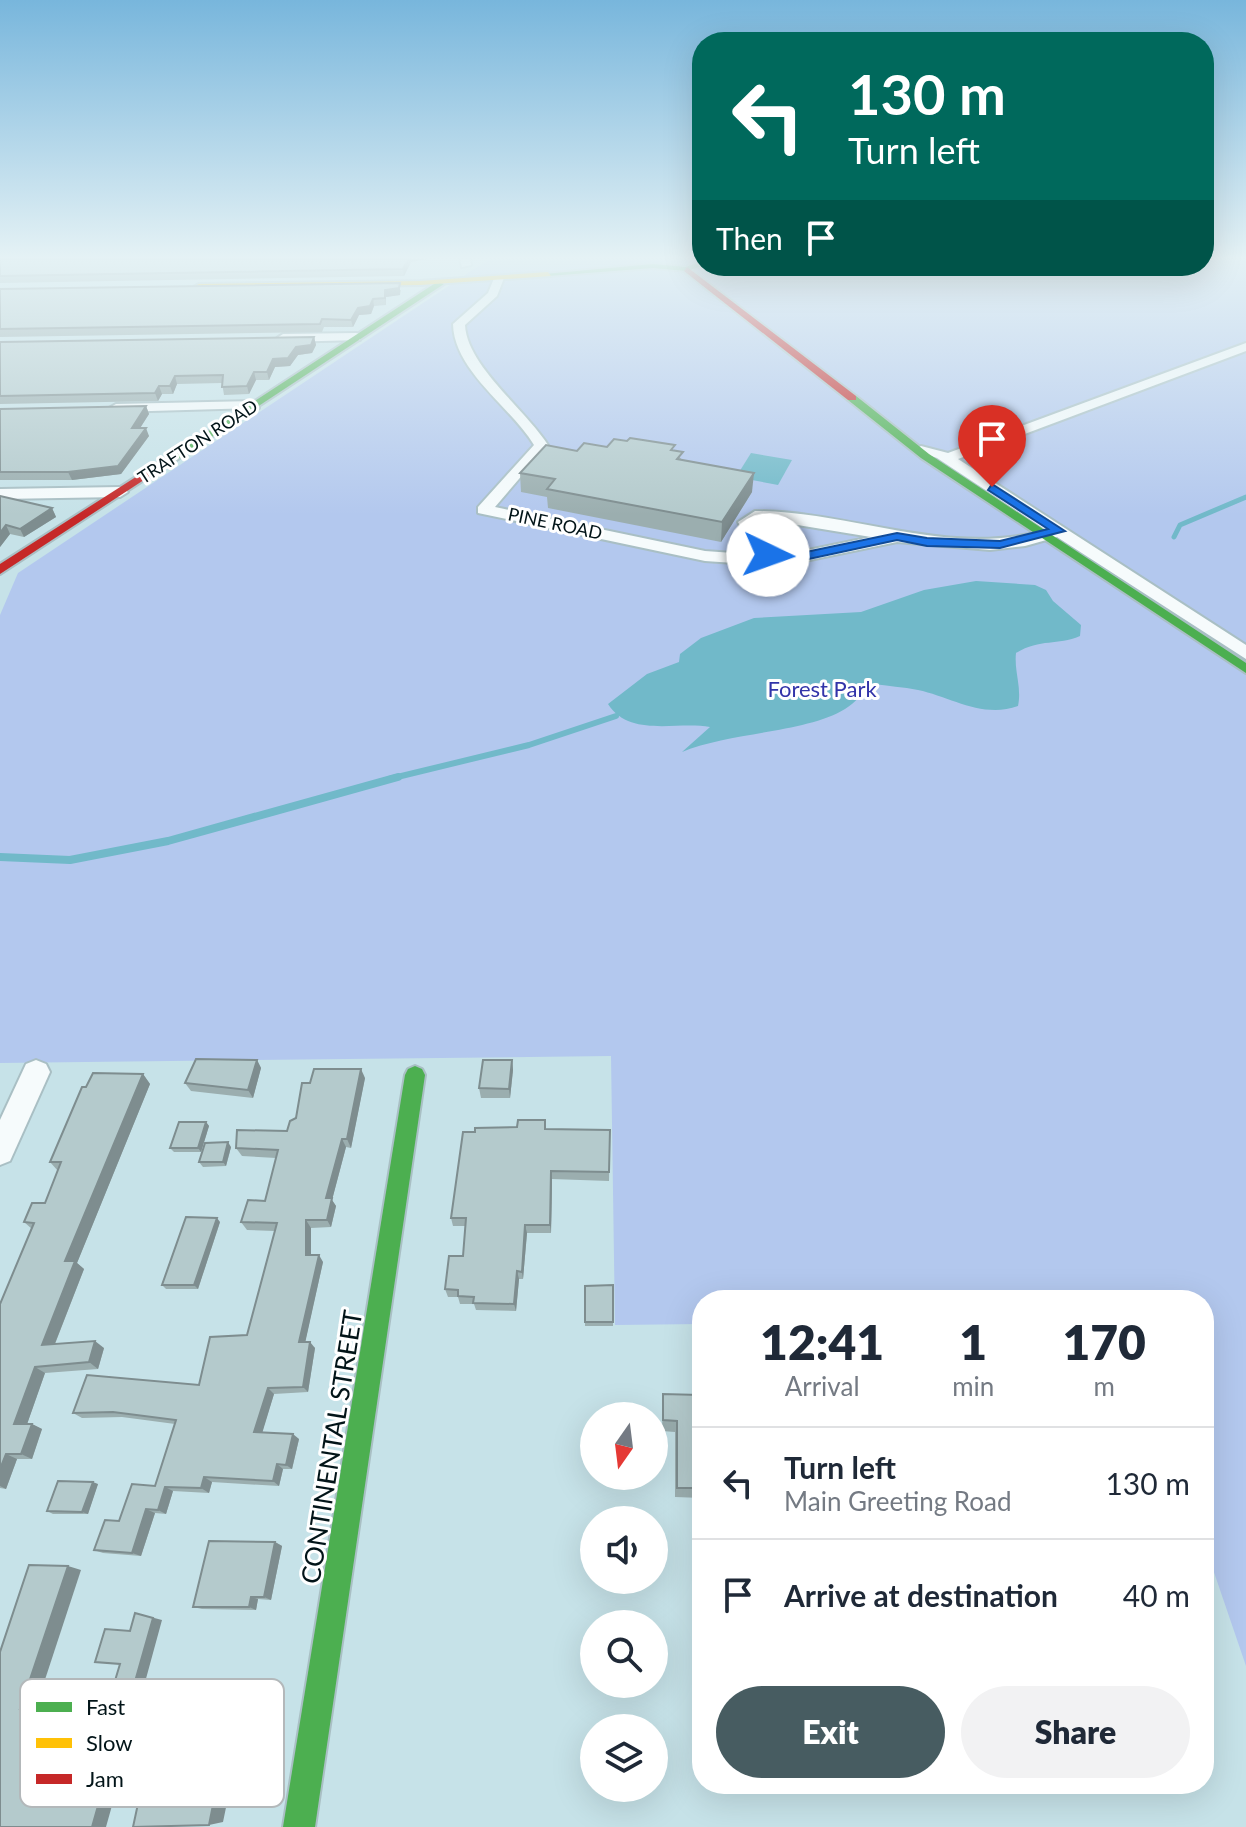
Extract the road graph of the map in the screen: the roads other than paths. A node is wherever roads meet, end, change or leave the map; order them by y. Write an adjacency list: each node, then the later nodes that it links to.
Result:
1 (345, 344): 5 (street, TRAFTON ROAD)
2 (462, 344): 13 (street, PINE ROAD)
3 (780, 344): 7 (street)
4 (1246, 347): 8 (street)
5 (254, 405): 6 (street); 9 (street, TRAFTON ROAD)
6 (103, 408)
7 (921, 450): 8 (street); 11 (street)
8 (947, 458): 11 (street)
9 (120, 492): 10 (street); 14 (street, TRAFTON ROAD)
10 (0, 494)
11 (1051, 533): 12 (street, PINE ROAD); 15 (street); 16 (street)
12 (897, 537): 13 (street, PINE ROAD); 13 (street, PINE ROAD)
13 (781, 561)
14 (0, 570)
15 (1246, 653)
16 (1246, 669)
17 (36, 1072): 19 (street)
18 (415, 1075): 20 (street, CONTINENTAL STREET)
19 (0, 1152)
20 (299, 1827)

